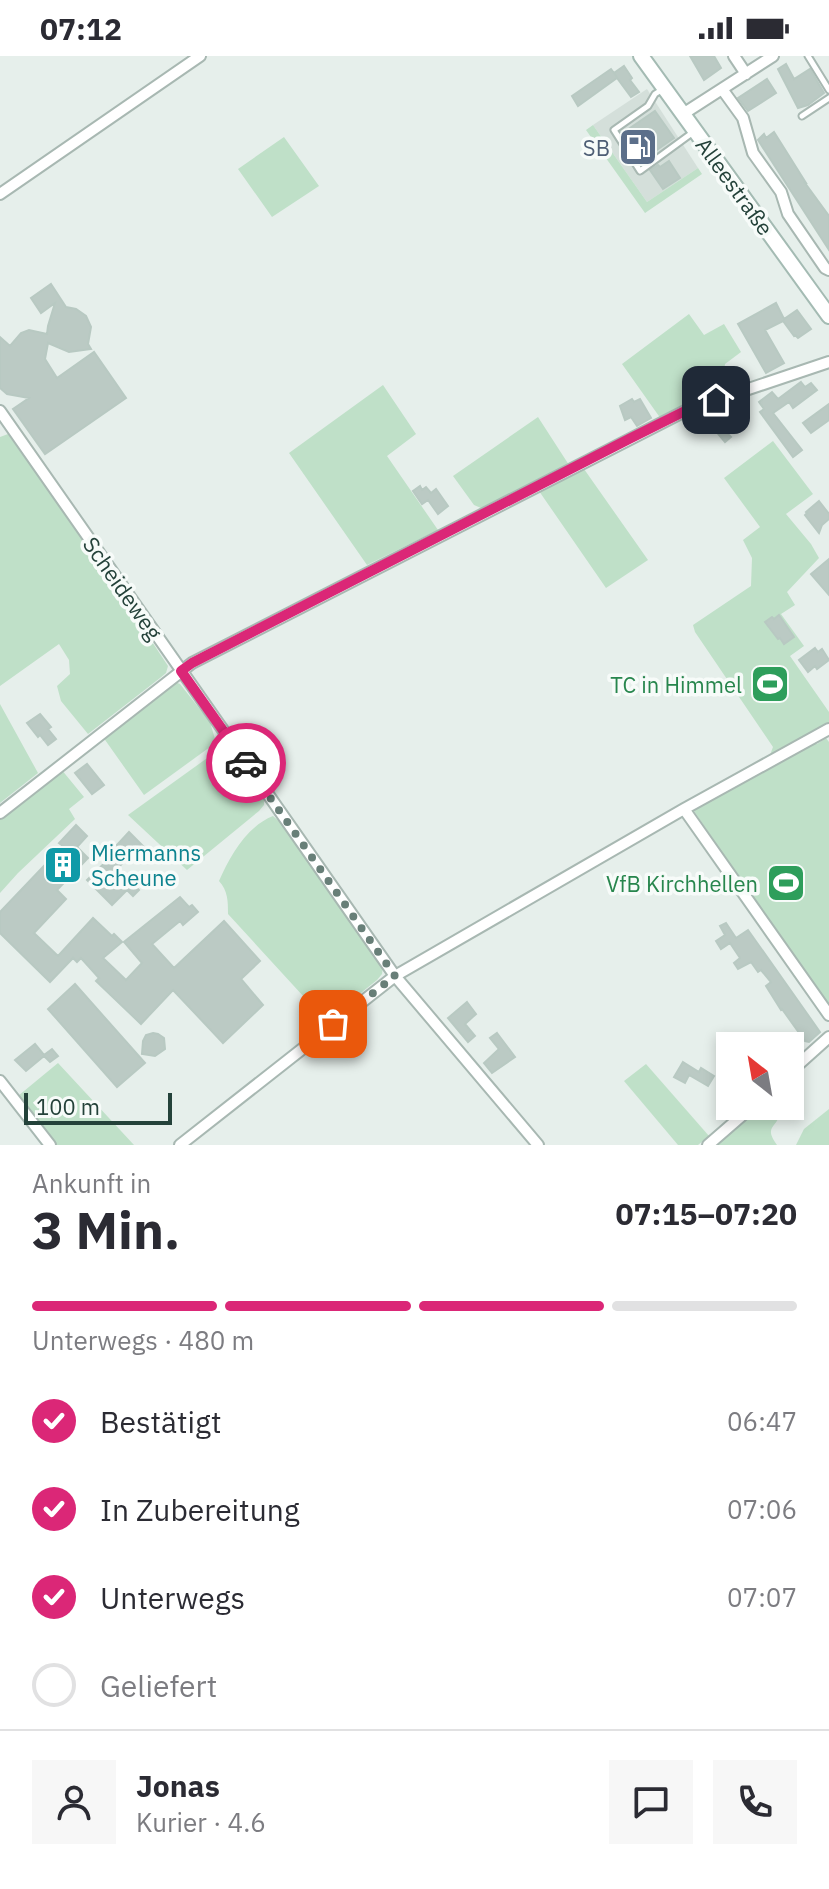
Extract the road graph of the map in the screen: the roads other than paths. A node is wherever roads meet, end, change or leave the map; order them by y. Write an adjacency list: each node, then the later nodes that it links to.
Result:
1 (200, 56): 14 (street)
2 (641, 56): 7 (main road, Alleestraße)
3 (734, 56): 6 (street)
4 (773, 56): 6 (street)
5 (808, 56): 9 (lane)
6 (746, 74): 8 (street)
7 (664, 88): 11 (main road, Alleestraße); 13 (lane)
8 (722, 89): 11 (street); 15 (street)
9 (829, 90)
10 (829, 98): 12 (lane)
11 (683, 114): 13 (main road, Alleestraße)
12 (802, 116)
13 (695, 132): 16 (main road, Alleestraße)
14 (0, 194)
15 (829, 270)
16 (829, 316)
17 (829, 362): 19 (street)
18 (0, 411): 19 (street, Scheideweg)
19 (181, 671): 22 (street); 23 (street, Scheideweg)
20 (829, 729): 21 (street)
21 (684, 809): 23 (street); 24 (street)
22 (0, 813)
23 (395, 976): 30 (street); 31 (street, Scheideweg)
24 (829, 1015)
25 (829, 1037): 26 (street)
26 (804, 1059)
27 (0, 1081): 29 (street)
28 (737, 1120): 32 (street)
29 (50, 1145)
30 (180, 1145)
31 (538, 1145)
32 (708, 1145)

